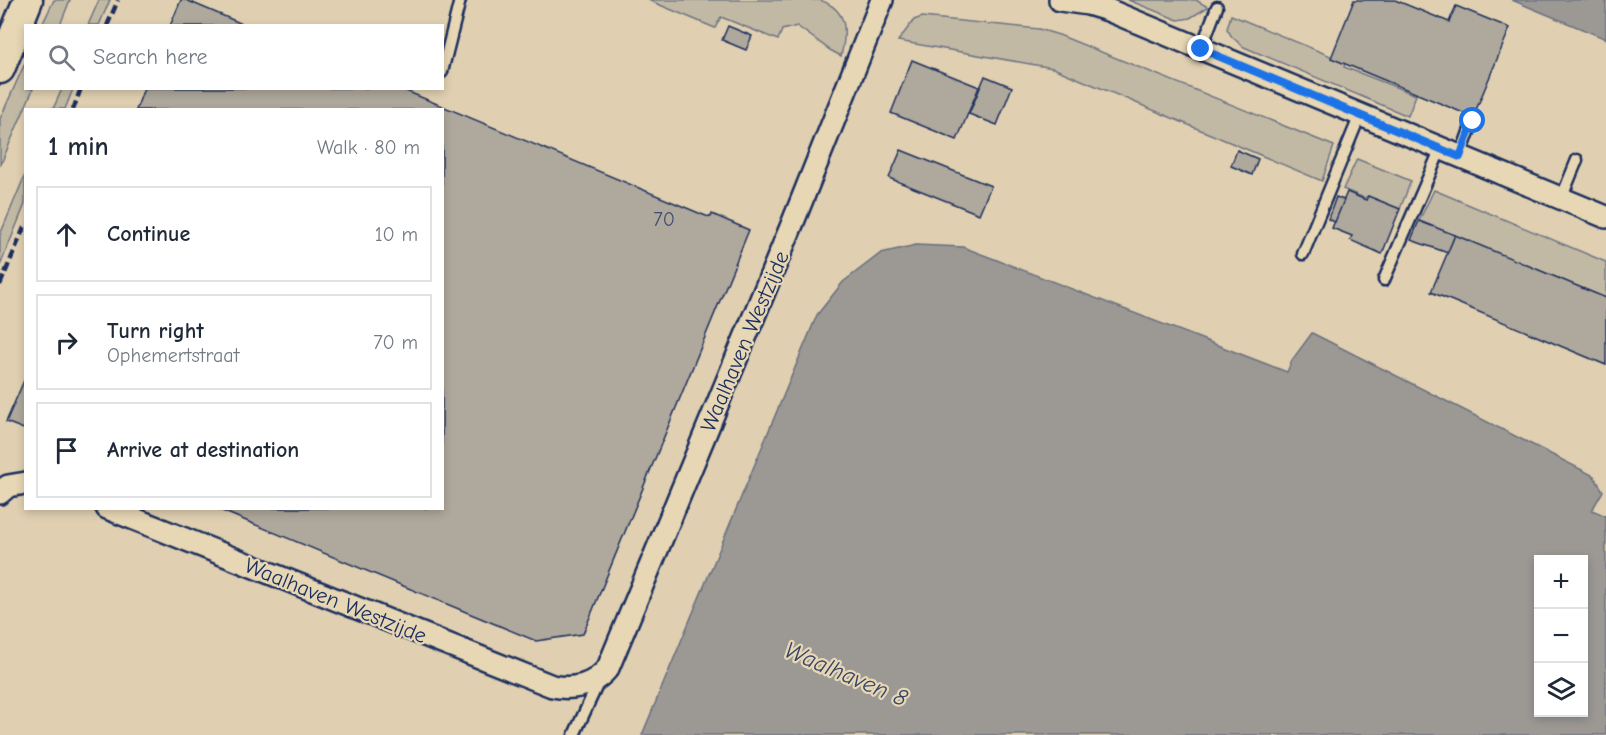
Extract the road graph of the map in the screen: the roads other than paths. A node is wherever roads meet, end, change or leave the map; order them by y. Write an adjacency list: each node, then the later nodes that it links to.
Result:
1 (28, 0): 8 (street)
2 (460, 0): 7 (lane)
3 (882, 0): 20 (street, Waalhaven Westzijde)
4 (1060, 0): 6 (street)
5 (1217, 7): 6 (lane)
6 (1201, 49): 9 (street)
7 (444, 64)
8 (0, 69)
9 (1360, 115): 11 (street); 15 (lane)
10 (1473, 121): 11 (lane)
11 (1450, 152): 13 (street); 16 (lane)
12 (1577, 160): 13 (lane)
13 (1561, 199): 14 (street)
14 (1606, 218)
15 (1303, 254)
16 (1384, 280)
17 (24, 483): 18 (street)
18 (0, 493)
19 (112, 510): 20 (street, Waalhaven Westzijde)
20 (600, 678): 21 (lane, Waalhaven Westzijde)
21 (574, 735)

